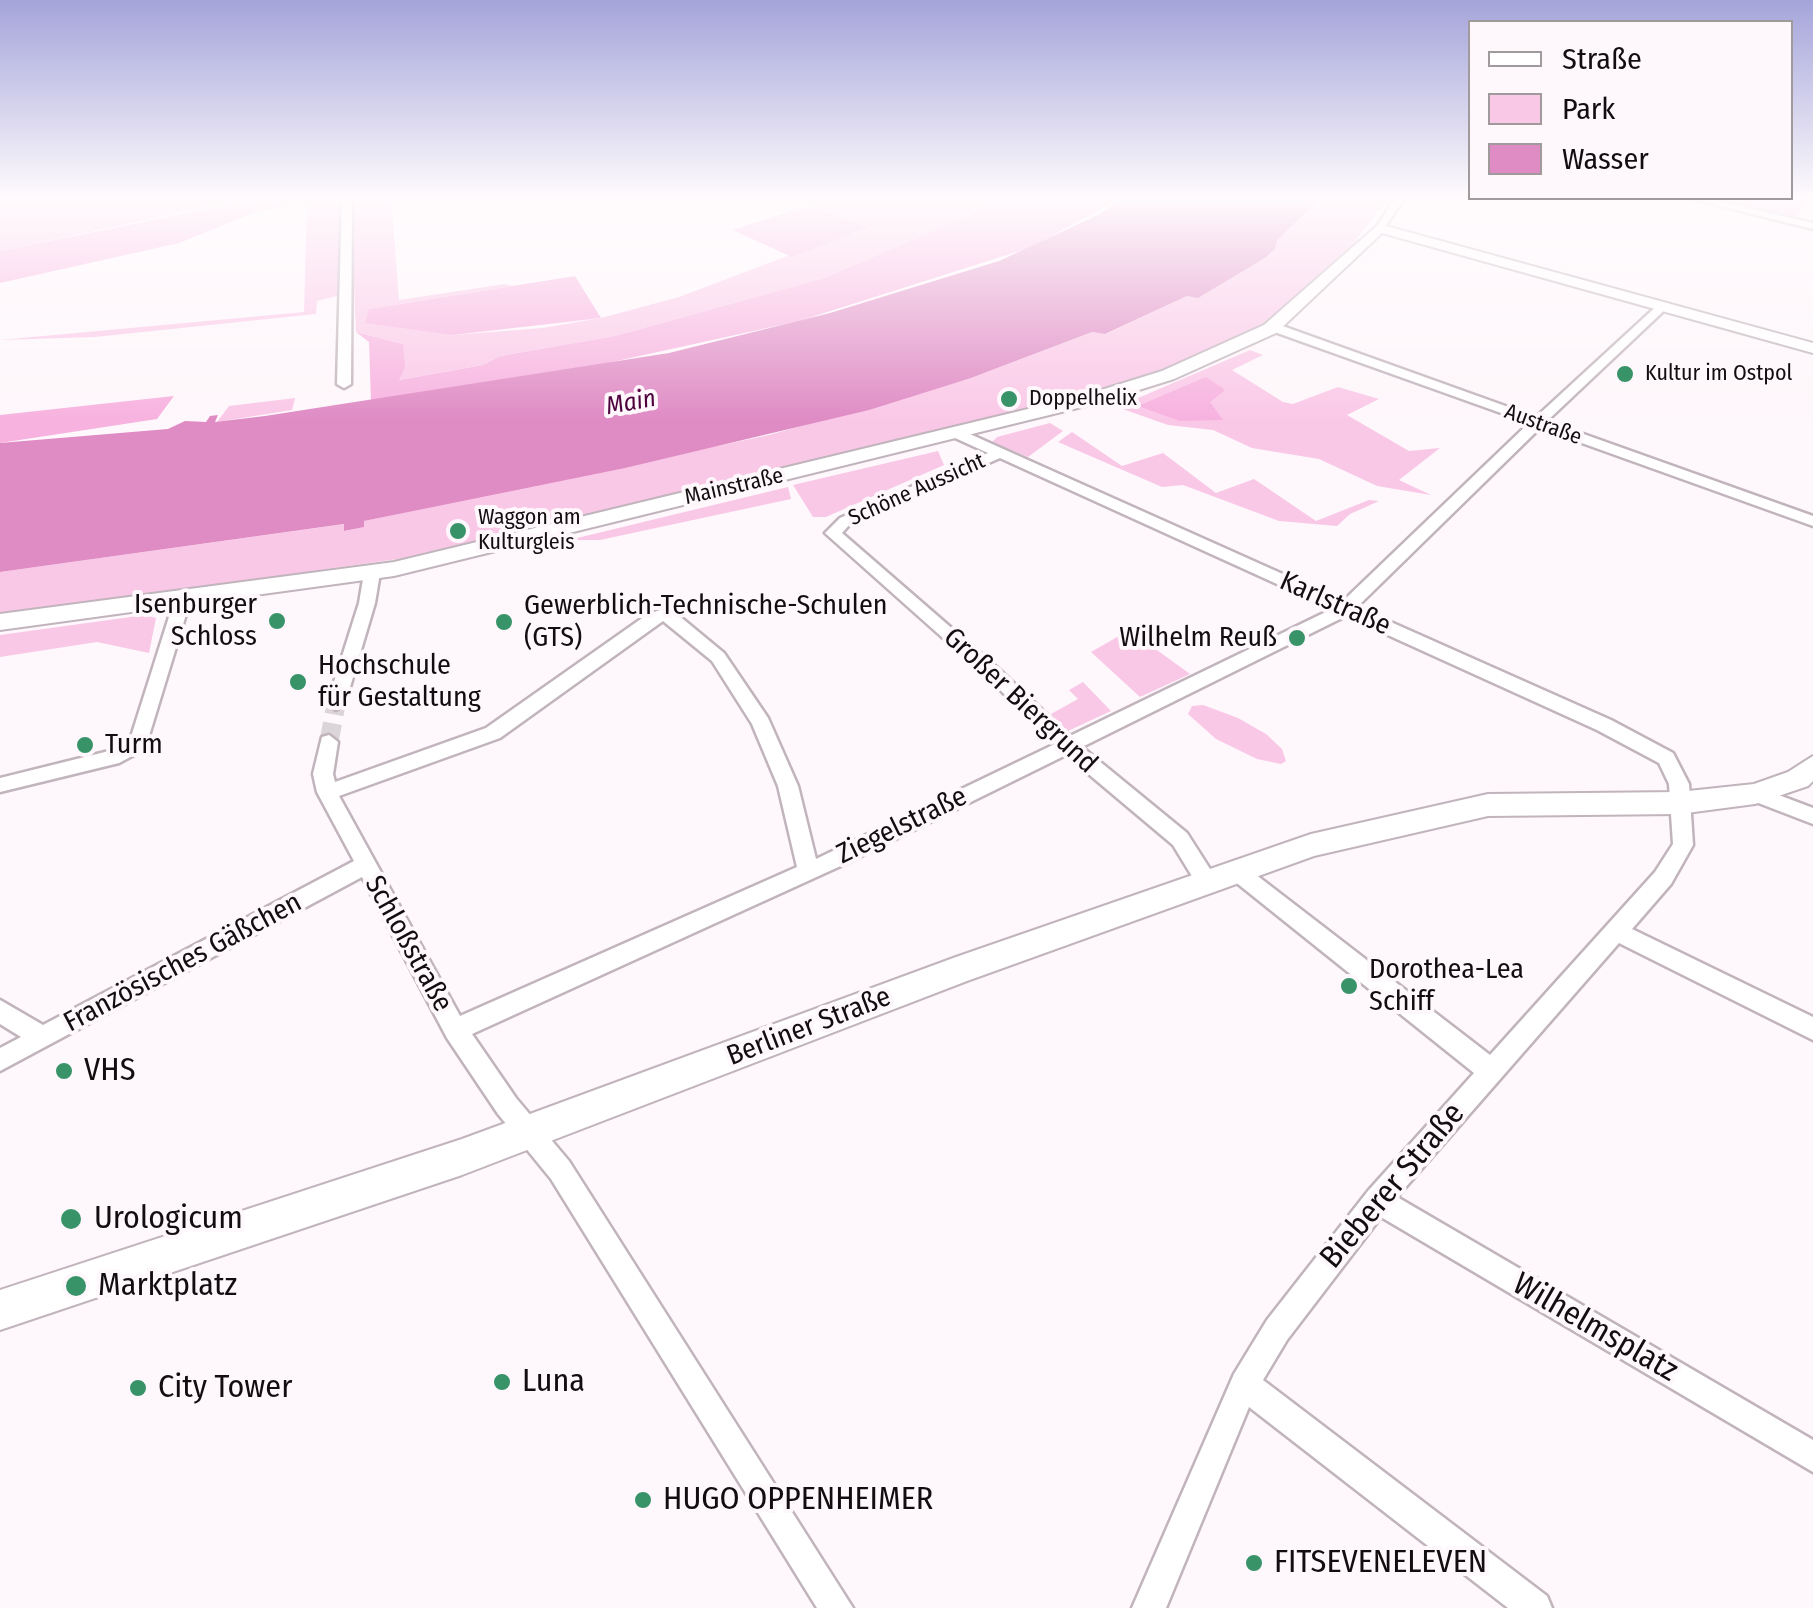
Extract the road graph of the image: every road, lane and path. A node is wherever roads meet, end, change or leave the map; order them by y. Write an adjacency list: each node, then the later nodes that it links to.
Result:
1 (346, 271): 7 (street)
2 (1333, 271): 5 (main road, Mainstraße)
3 (1538, 271): 4 (main road)
4 (1664, 305): 6 (main road); 8 (street, Ziegelstraße)
5 (1273, 327): 8 (street, Austraße); 9 (main road, Mainstraße)
6 (1813, 348)
7 (344, 384)
8 (1538, 423): 11 (street, Austraße); 15 (street, Ziegelstraße)
9 (958, 434): 10 (street, Karlstraße); 13 (main road, Mainstraße)
10 (998, 454): 12 (street, Schöne Aussicht); 15 (street, Karlstraße)
11 (1813, 521)
12 (837, 525): 19 (street, Großer Biergrund)
13 (372, 574): 14 (main road, Mainstraße); 17 (street)
14 (183, 598): 16 (main road, Mainstraße); 21 (street)
15 (1344, 610): 19 (street, Ziegelstraße); 24 (street, Karlstraße)
16 (0, 622)
17 (336, 704)
18 (329, 742): 22 (street, Schloßstraße)
19 (1065, 743): 27 (street, Ziegelstraße); 28 (street, Großer Biergrund)
20 (1806, 773): 23 (main road); 25 (street)
21 (0, 785)
22 (327, 792): 26 (street, Schloßstraße); 27 (street)
23 (1755, 794): 24 (main road); 25 (street)
24 (1679, 803): 28 (main road, Berliner Straße); 29 (street, Bieberer Straße)
25 (1809, 814)
26 (365, 865): 32 (street, Schloßstraße); 33 (street, Französisches Gäßchen)
27 (808, 871): 32 (street, Ziegelstraße)
28 (1221, 875): 35 (street, Großer Biergrund); 36 (main road, Berliner Straße)
29 (1614, 931): 31 (street); 35 (street, Bieberer Straße)
30 (0, 1011): 33 (street)
31 (1813, 1029)
32 (455, 1030): 36 (street, Schloßstraße)
33 (44, 1038): 34 (street, Französisches Gäßchen)
34 (0, 1060)
35 (1490, 1071): 37 (street, Bieberer Straße)
36 (529, 1133): 38 (main road, Berliner Straße); 41 (street)
37 (1378, 1200): 39 (street, Bieberer Straße); 40 (street, Wilhelmsplatz)
38 (0, 1310)
39 (1244, 1384): 42 (street, Bieberer Straße); 43 (street)
40 (1813, 1457)
41 (836, 1608)
42 (1150, 1608)
43 (1535, 1608)

